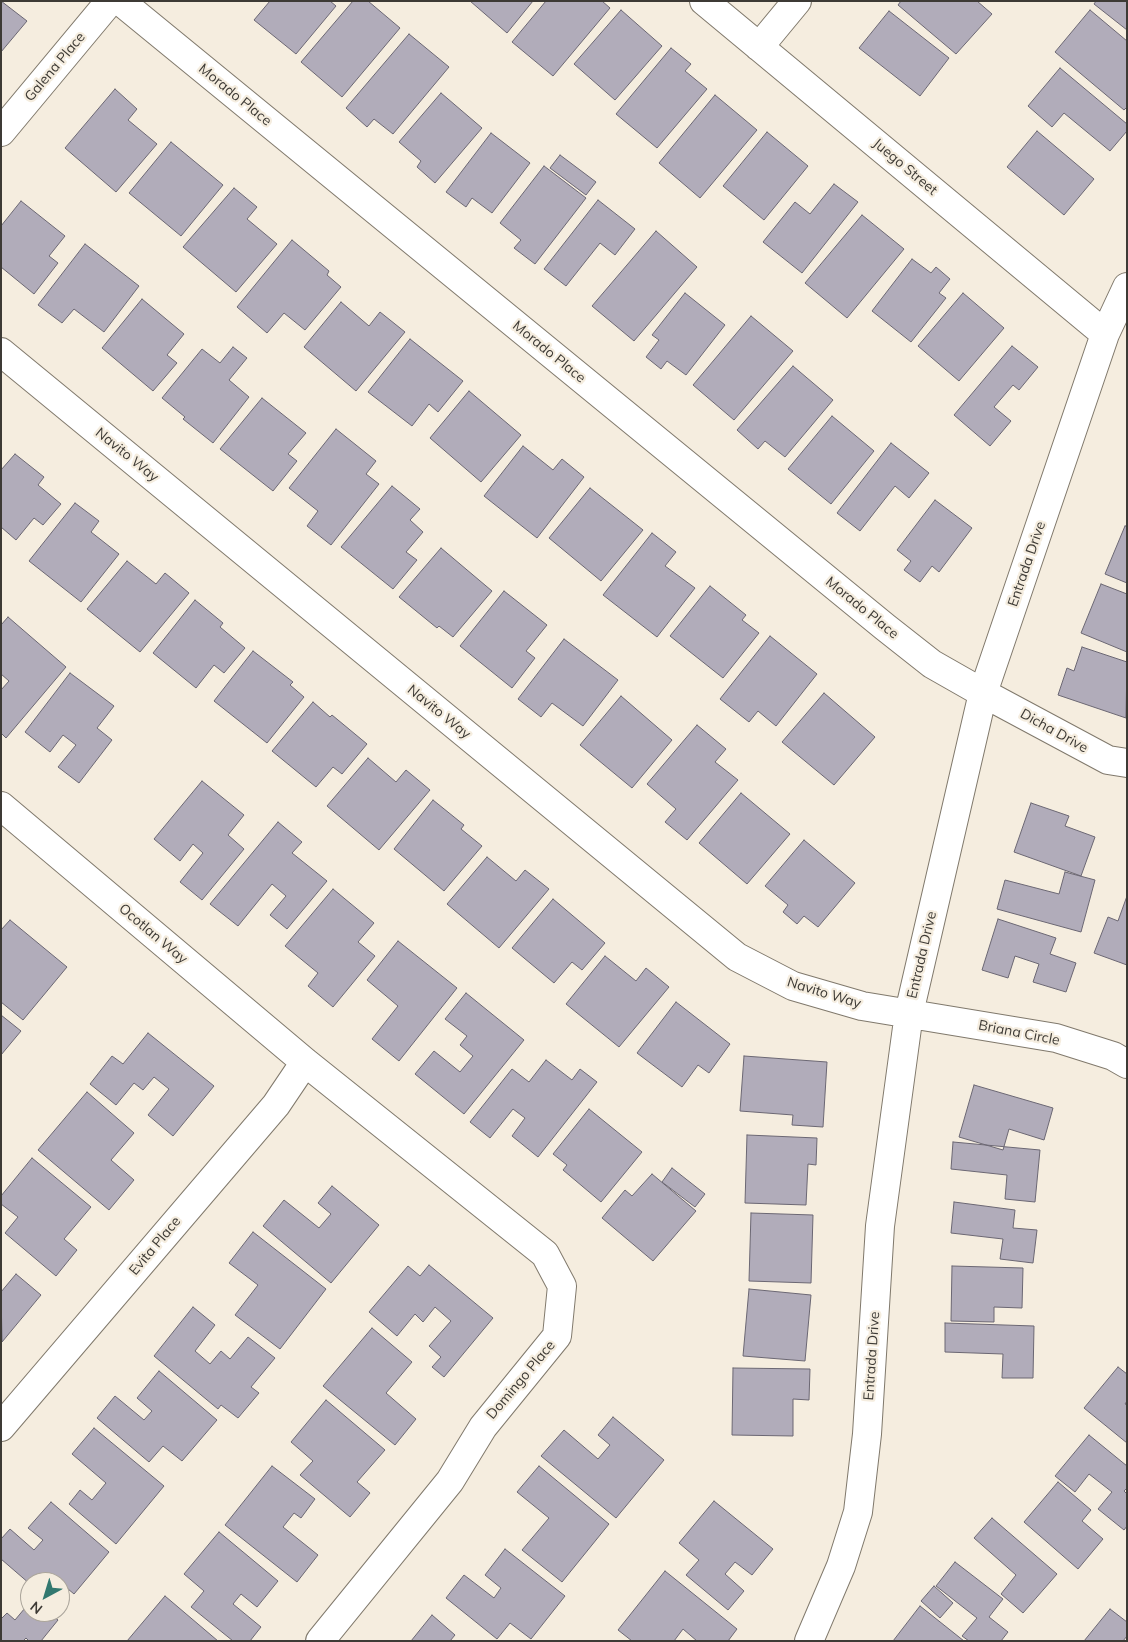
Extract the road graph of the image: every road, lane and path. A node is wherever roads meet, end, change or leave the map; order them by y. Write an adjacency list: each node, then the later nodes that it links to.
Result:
1 (110, 1): 6 (street, Galena Place)
2 (120, 1): 10 (street, Morado Place)
3 (704, 1): 5 (street, Juego Street)
4 (797, 1): 5 (street)
5 (759, 47): 8 (street, Juego Street)
6 (1, 132)
7 (1127, 287): 8 (street, Entrada Drive)
8 (1105, 334): 10 (street, Entrada Drive)
9 (1, 352): 13 (street, Navito Way)
10 (983, 693): 11 (street, Dicha Drive); 13 (street, Entrada Drive)
11 (1127, 763)
12 (4, 814): 14 (street, Ocotlan Way)
13 (909, 1013): 15 (street, Briana Circle); 18 (street, Entrada Drive)
14 (305, 1062): 16 (street, Evita Place); 17 (street, Domingo Place)
15 (1127, 1064)
16 (1, 1427)
17 (320, 1641)
18 (809, 1641)

